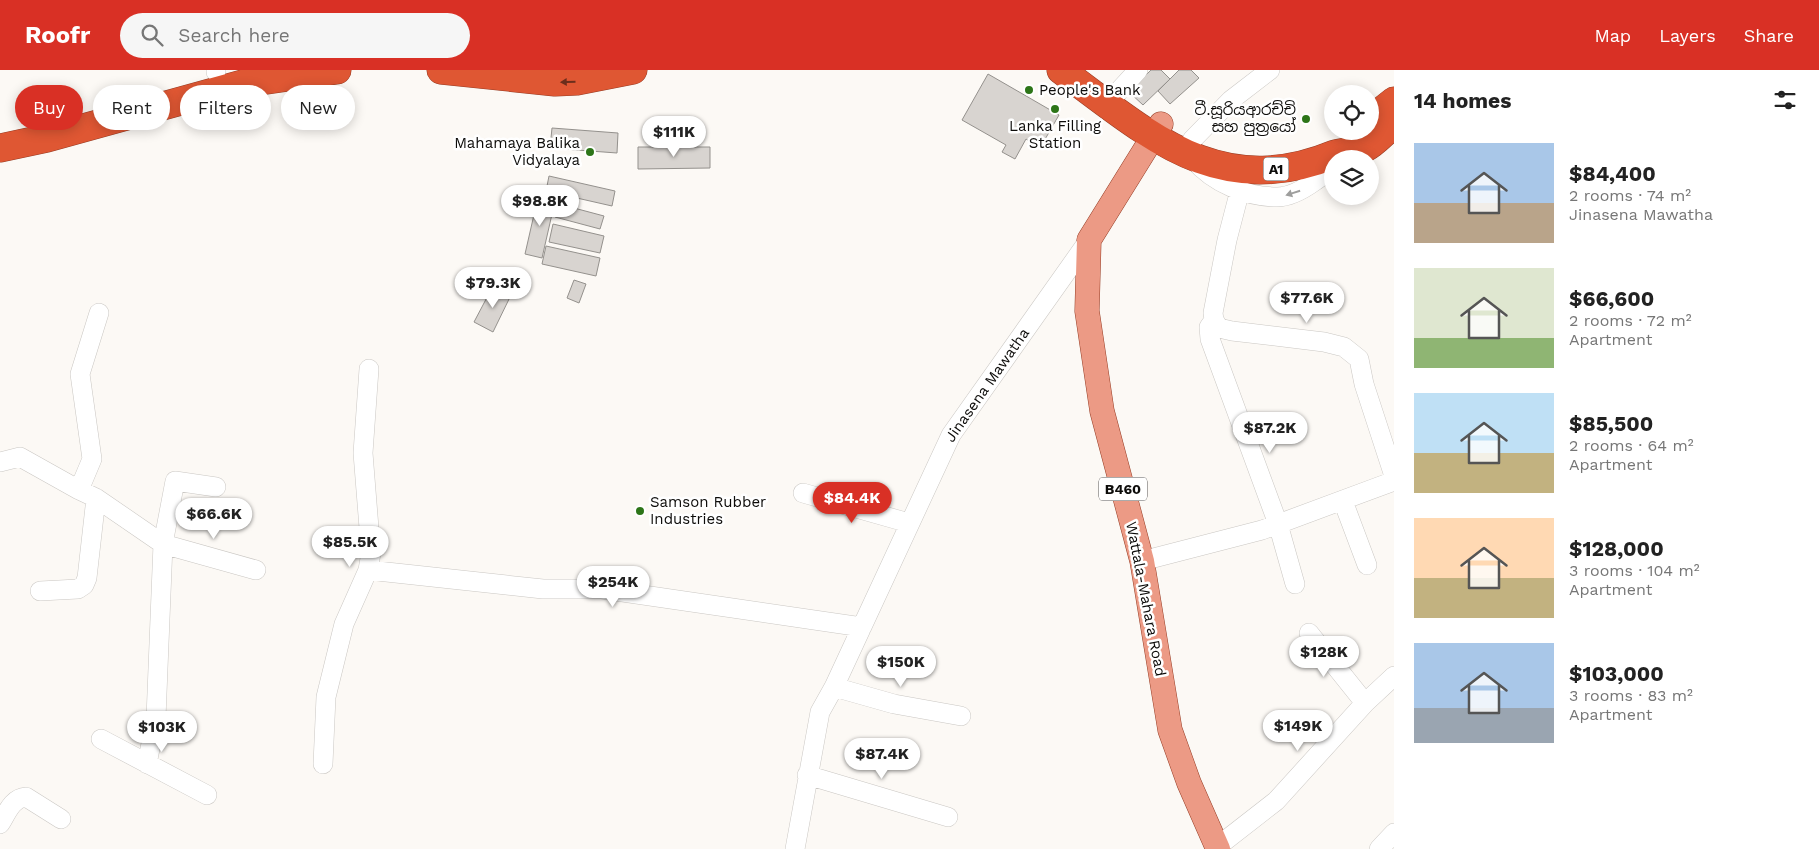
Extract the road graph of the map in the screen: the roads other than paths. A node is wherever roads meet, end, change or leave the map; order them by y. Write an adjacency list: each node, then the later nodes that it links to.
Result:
1 (336, 70): 9 (highway)
2 (441, 70): 3 (highway, one-way to 2)
3 (633, 70)
4 (1061, 70): 15 (highway, A1)
5 (1089, 70): 10 (highway, A1)
6 (1138, 70): 10 (street)
7 (1270, 70): 17 (street)
8 (219, 71): 14 (highway)
9 (279, 74): 16 (highway)
10 (1117, 93): 15 (highway, A1)
11 (1394, 101): 12 (highway)
12 (1379, 113)
13 (1394, 124): 18 (highway, A1)
14 (0, 130)
15 (1156, 131): 17 (highway, A1); 22 (main road, Wattala-Mahara Road / B460)
16 (0, 148)
17 (1191, 148): 19 (highway, A1); 21 (street)
18 (1352, 150)
19 (1324, 157)
20 (1324, 168): 21 (street, one-way to 21)
21 (1240, 190): 24 (street)
22 (1090, 240): 33 (street, Jinasena Mawatha); 36 (main road, Wattala-Mahara Road / B460)
23 (99, 313): 31 (street)
24 (1214, 320): 27 (street); 34 (street)
25 (368, 369): 39 (street)
26 (0, 463): 31 (street)
27 (1394, 476)
28 (1394, 482): 32 (street)
29 (216, 487): 35 (street)
30 (803, 493): 33 (street)
31 (87, 494): 35 (street); 41 (street)
32 (1343, 500): 34 (street); 37 (street)
33 (909, 523): 42 (street, Jinasena Mawatha)
34 (1278, 524): 36 (street); 40 (street)
35 (163, 544): 38 (street); 49 (street)
36 (1142, 561): 57 (main road, Wattala-Mahara Road / B460)
37 (1367, 565)
38 (256, 570)
39 (368, 570): 42 (street); 50 (street)
40 (1295, 584)
41 (40, 591)
42 (862, 628): 45 (street, Jinasena Mawatha)
43 (1309, 633): 46 (street)
44 (1394, 676): 46 (street)
45 (834, 687): 47 (street); 51 (street, Jinasena Mawatha)
46 (1366, 703): 57 (street)
47 (961, 716)
48 (102, 738): 49 (street)
49 (147, 764): 52 (street)
50 (323, 764)
51 (807, 775): 53 (street); 58 (street, Jinasena Mawatha)
52 (207, 795)
53 (948, 817)
54 (62, 819): 55 (street)
55 (0, 824)
56 (1394, 833): 59 (street)
57 (1218, 848)
58 (794, 849)
59 (1379, 849)

